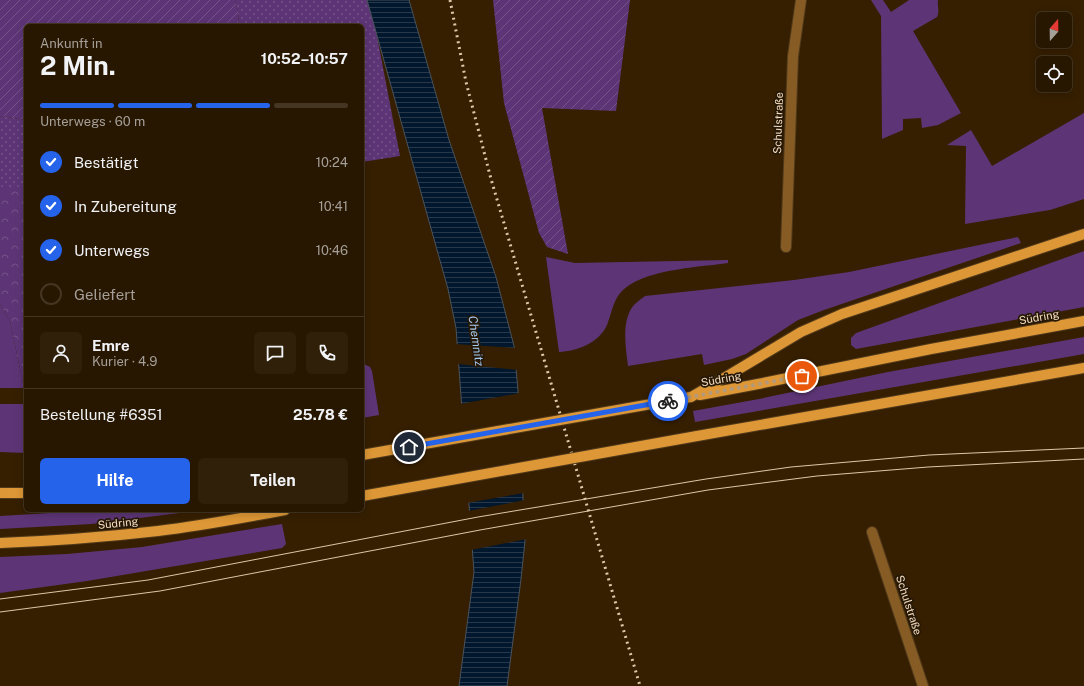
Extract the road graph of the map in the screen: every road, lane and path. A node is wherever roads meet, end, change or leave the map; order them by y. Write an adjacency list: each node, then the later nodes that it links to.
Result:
1 (801, 0): 3 (street, Schulstraße)
2 (1084, 234): 6 (main road)
3 (786, 247)
4 (1084, 321): 6 (main road, Südring)
5 (1084, 368): 10 (main road, bridge)
6 (691, 396): 7 (main road, Südring, bridge)
7 (364, 455)
8 (0, 493): 9 (main road)
9 (24, 493)
10 (364, 496)
11 (272, 512): 13 (main road, Südring)
12 (872, 532): 14 (street, Schulstraße)
13 (0, 543)
14 (923, 686)

